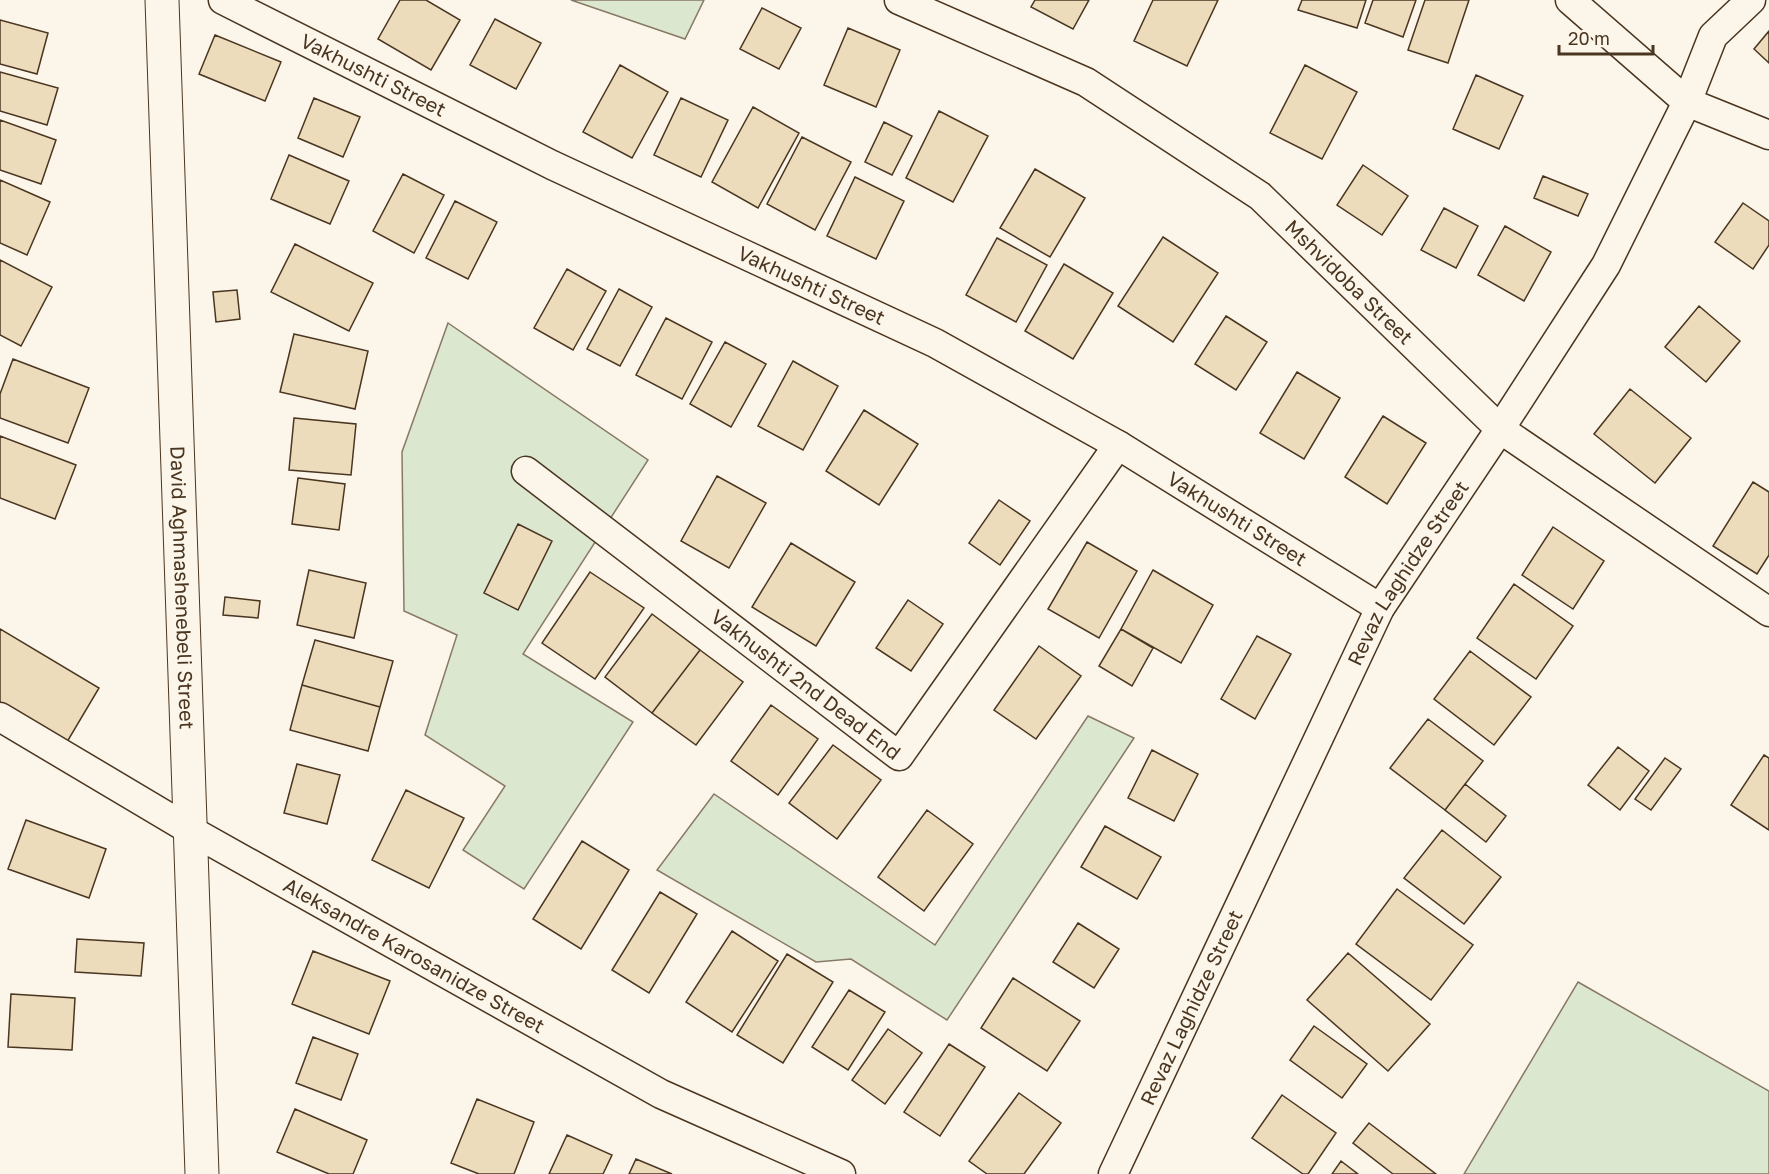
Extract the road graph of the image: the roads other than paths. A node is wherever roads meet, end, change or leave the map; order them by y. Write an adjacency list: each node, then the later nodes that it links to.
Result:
1 (162, 0): 14 (main road, David Aghmashenebeli Street)
2 (223, 0): 9 (street, Vakhushti Street)
3 (899, 0): 8 (street, Mshvidoba Street)
4 (1570, 0): 6 (street)
5 (1751, 0): 6 (street, Revaz Laghidze Street)
6 (1687, 102): 7 (street); 8 (street, Revaz Laghidze Street)
7 (1769, 135)
8 (1500, 429): 11 (street, Revaz Laghidze Street); 12 (street, Mshvidoba Street)
9 (1118, 445): 10 (street, Vakhushti 2nd Dead End); 11 (street, Vakhushti Street)
10 (526, 471)
11 (1380, 608): 17 (street, Revaz Laghidze Street)
12 (1769, 612)
13 (0, 717): 14 (street, Aleksandre Karosanidze Street)
14 (190, 830): 15 (main road, David Aghmashenebeli Street); 16 (street, Aleksandre Karosanidze Street)
15 (202, 1174)
16 (841, 1174)
17 (1113, 1174)

